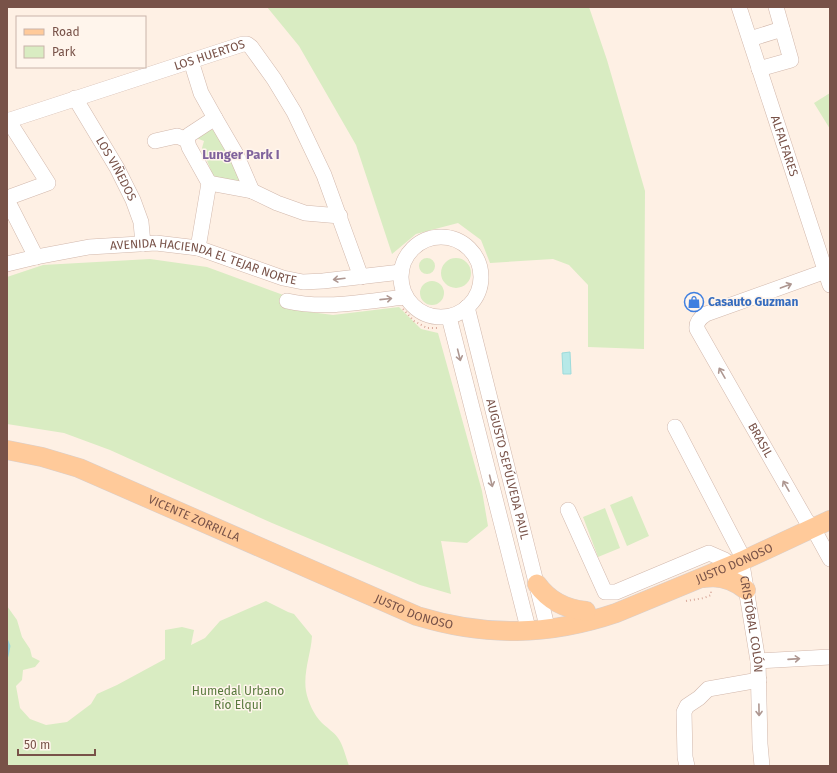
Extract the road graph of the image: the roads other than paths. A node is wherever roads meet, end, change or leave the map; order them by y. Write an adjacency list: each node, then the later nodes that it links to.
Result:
1 (776, 7): 3 (street)
2 (742, 8): 4 (street, ALFALFARES)
3 (782, 29): 4 (street); 6 (street)
4 (750, 39): 6 (street, ALFALFARES)
5 (191, 61): 7 (street, LOS HUERTOS); 8 (street); 15 (street, LOS HUERTOS)
6 (759, 69): 22 (street, ALFALFARES)
7 (75, 98): 9 (street, LOS HUERTOS); 16 (street, LOS VIÑEDOS)
8 (215, 118): 10 (street); 13 (street)
9 (7, 121): 14 (street)
10 (187, 140): 11 (street); 12 (street)
11 (155, 141)
12 (209, 183): 13 (street); 17 (street)
13 (252, 191): 15 (street)
14 (7, 199): 18 (street)
15 (340, 216): 21 (street, LOS HUERTOS)
16 (143, 244): 17 (street, AVENIDA HACIENDA EL TEJAR NORTE); 18 (street, AVENIDA HACIENDA EL TEJAR NORTE)
17 (198, 248): 23 (street, AVENIDA HACIENDA EL TEJAR NORTE)
18 (36, 256): 19 (street, AVENIDA HACIENDA EL TEJAR NORTE)
19 (7, 264)
20 (401, 272): 21 (street, AVENIDA HACIENDA EL TEJAR NORTE); 24 (street); 25 (street)
21 (361, 277): 23 (street, AVENIDA HACIENDA EL TEJAR NORTE, one-way to 23)
22 (828, 278): 32 (street, BRASIL, one-way to 22)
23 (303, 282): 24 (street, AVENIDA HACIENDA EL TEJAR NORTE, one-way to 24)
24 (404, 302): 26 (street)
25 (467, 307): 26 (street); 33 (street, AUGUSTO SEPÚLVEDA PAUL)
26 (447, 323): 34 (street, AUGUSTO SEPÚLVEDA PAUL, one-way to 34)
27 (675, 428): 35 (street, CRISTÓBAL COLÓN)
28 (7, 450): 40 (main road, VICENTE ZORRILLA)
29 (568, 510): 35 (street)
30 (830, 512): 32 (main road, JUSTO DONOSO)
31 (830, 520): 32 (main road, JUSTO DONOSO)
32 (809, 524): 35 (main road, JUSTO DONOSO); 36 (street, BRASIL)
33 (522, 525): 34 (street); 38 (street, AUGUSTO SEPÚLVEDA PAUL)
34 (503, 530): 43 (street, AUGUSTO SEPÚLVEDA PAUL)
35 (736, 558): 37 (main road, JUSTO DONOSO); 39 (street, CRISTÓBAL COLÓN); 41 (main road, JUSTO DONOSO)
36 (830, 559)
37 (695, 580): 39 (main road); 42 (main road, JUSTO DONOSO)
38 (537, 584): 41 (main road); 42 (street, AUGUSTO SEPÚLVEDA PAUL)
39 (746, 590): 45 (street, CRISTÓBAL COLÓN)
40 (378, 599): 43 (main road, JUSTO DONOSO)
41 (586, 611): 42 (main road, JUSTO DONOSO)
42 (547, 623): 43 (main road, JUSTO DONOSO)
43 (527, 625)
44 (830, 657): 45 (street, one-way to 44)
45 (758, 661): 46 (street, CRISTÓBAL COLÓN)
46 (759, 680): 47 (street); 48 (street, CRISTÓBAL COLÓN, one-way to 48)
47 (687, 766)
48 (762, 766)

